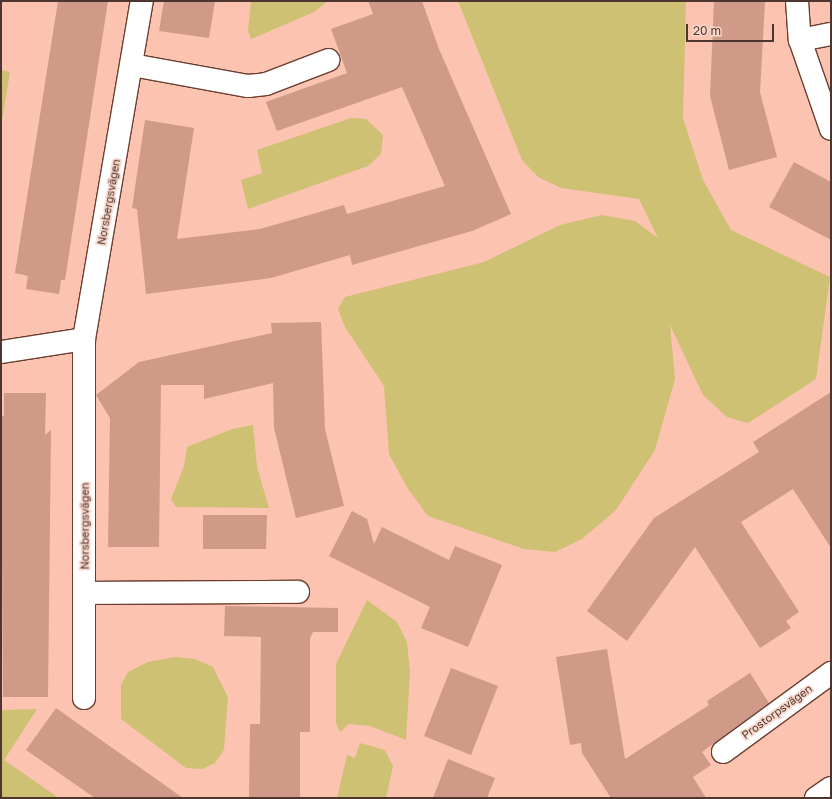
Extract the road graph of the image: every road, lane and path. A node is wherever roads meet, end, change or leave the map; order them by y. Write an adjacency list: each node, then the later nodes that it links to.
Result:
1 (142, 1): 6 (street, Norsbergsvägen)
2 (797, 1): 4 (street)
3 (831, 34): 4 (street)
4 (800, 40): 7 (street)
5 (329, 60): 6 (street)
6 (132, 65): 8 (street, Norsbergsvägen)
7 (831, 129)
8 (84, 339): 9 (street); 11 (street, Norsbergsvägen)
9 (1, 352)
10 (298, 592): 11 (street)
11 (85, 593): 13 (street, Norsbergsvägen)
12 (831, 673): 14 (street, Prostorpsvägen)
13 (84, 698)
14 (723, 752)
15 (831, 788): 16 (street)
16 (816, 798)

